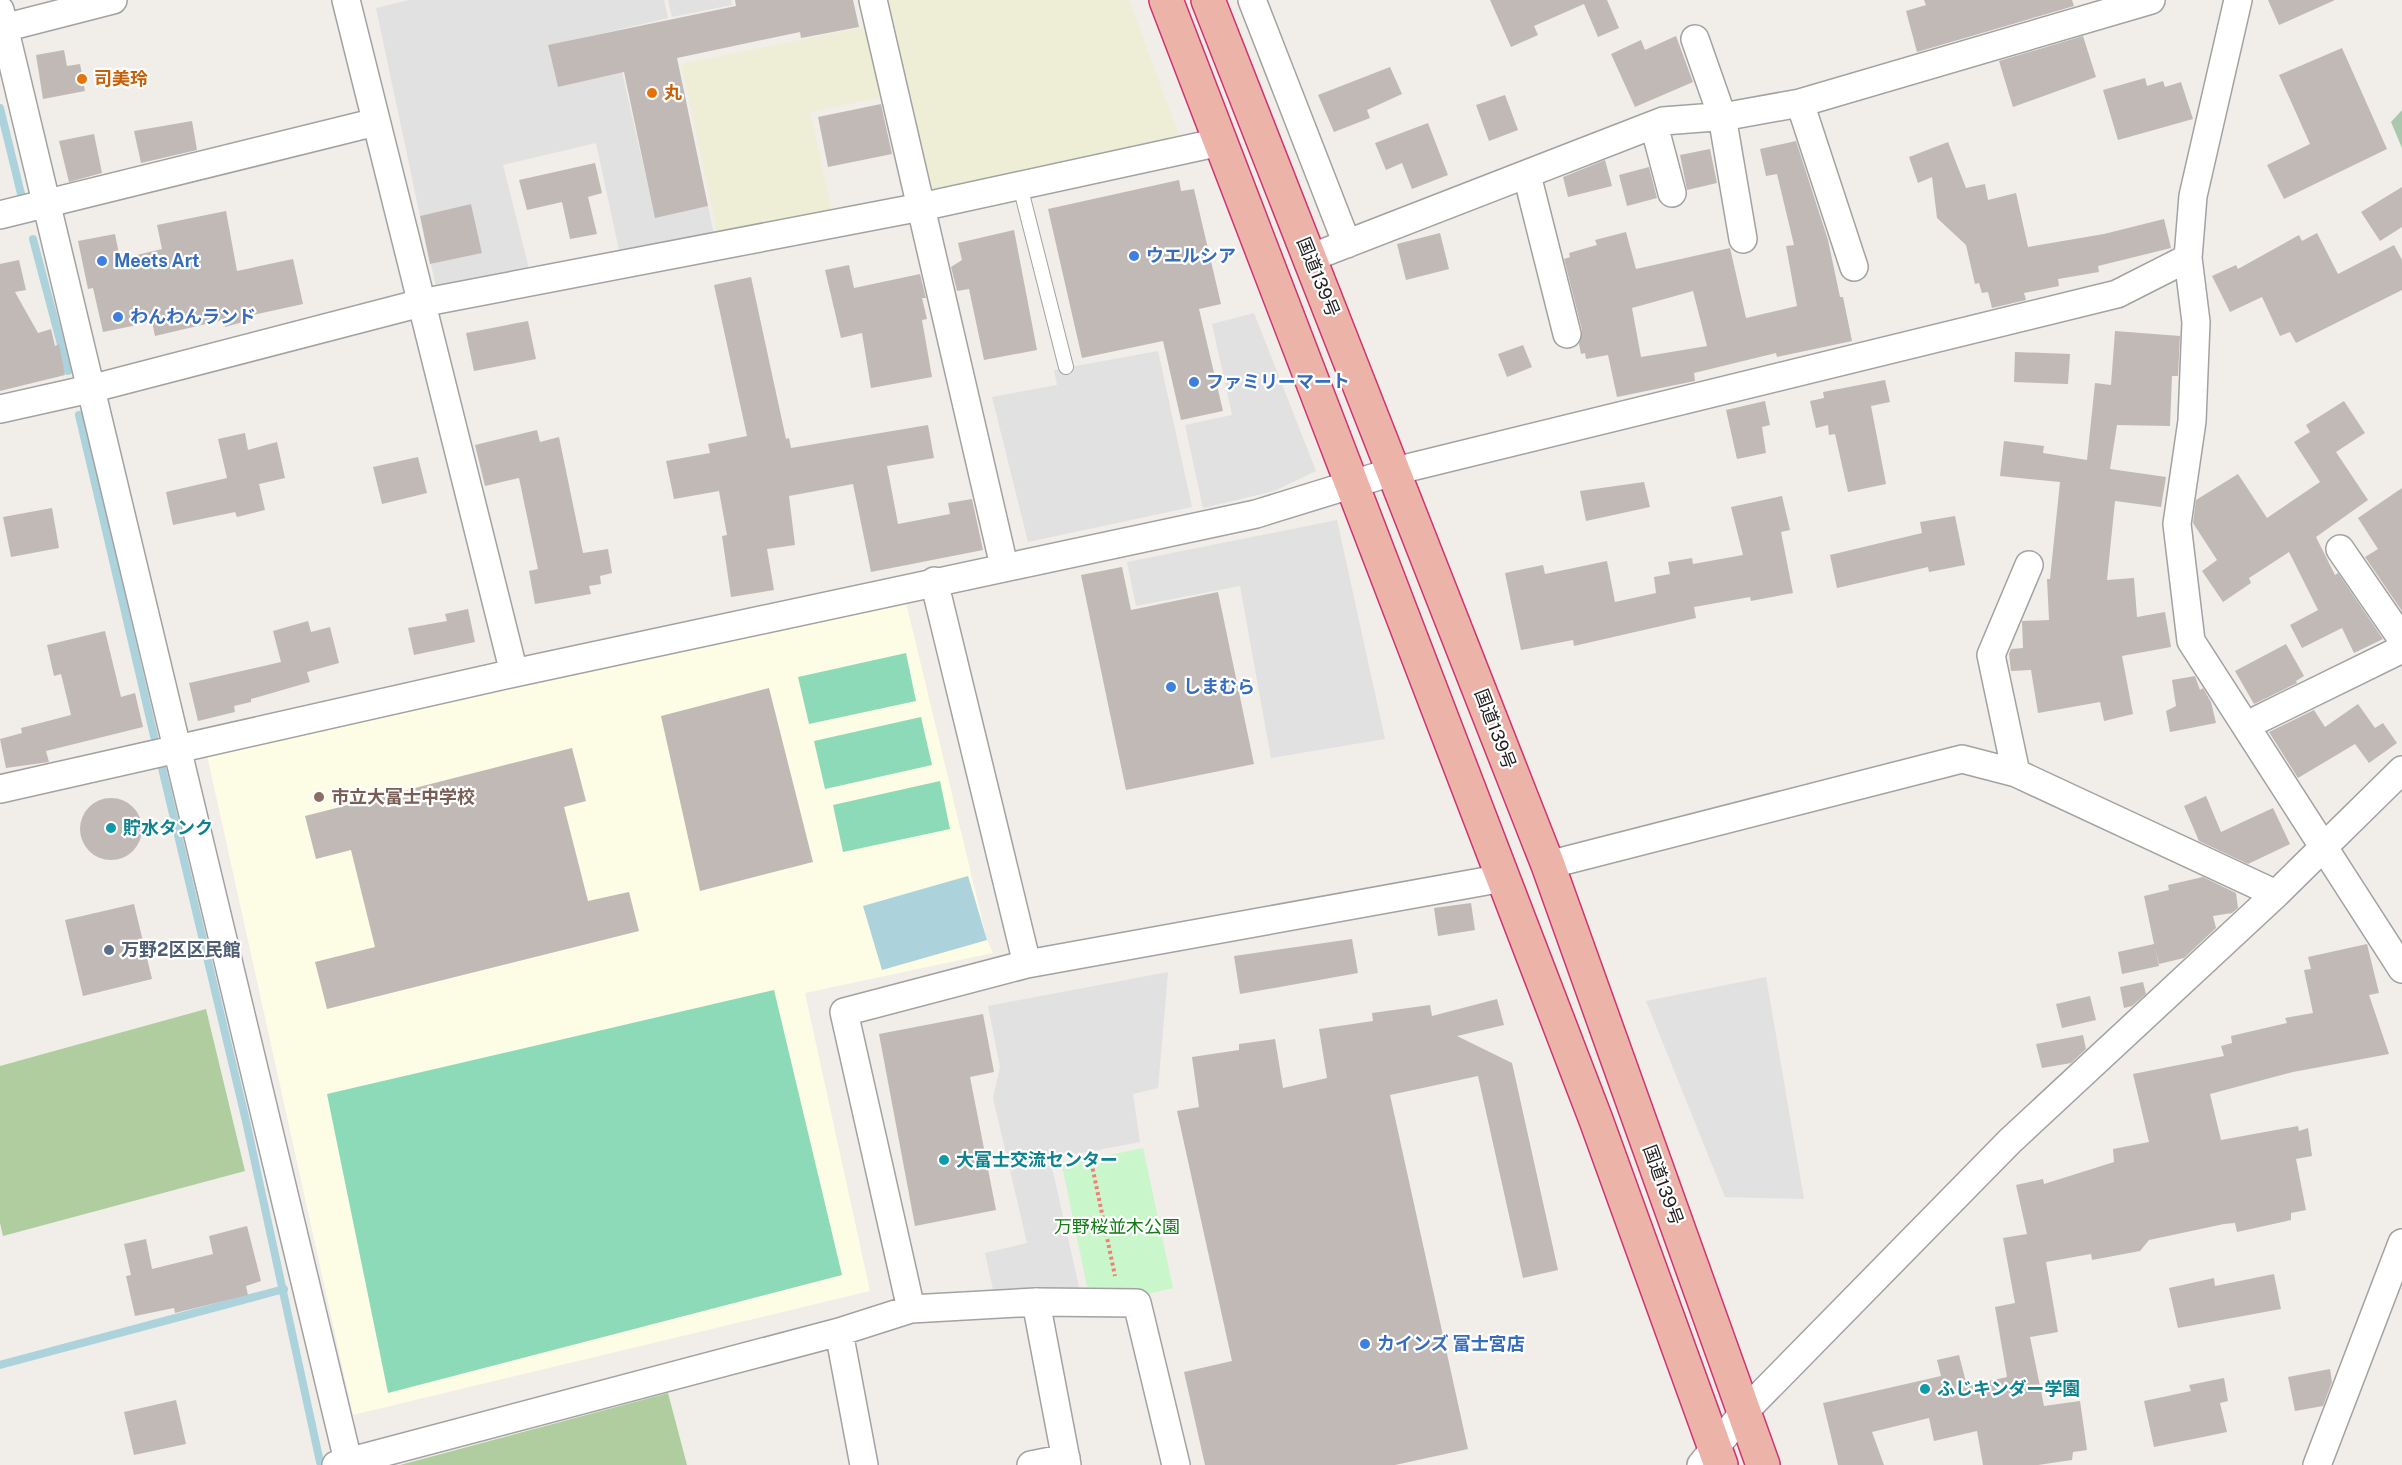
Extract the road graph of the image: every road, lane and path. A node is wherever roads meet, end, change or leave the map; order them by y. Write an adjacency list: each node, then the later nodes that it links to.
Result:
1 (113, 0): 9 (street)
2 (346, 0): 13 (street)
3 (873, 0): 20 (street)
4 (1166, 0): 15 (highway)
5 (1208, 0): 24 (highway, 国道139号)
6 (1252, 0): 23 (street)
7 (2151, 0): 11 (street)
8 (2238, 0): 25 (street)
9 (2, 22): 19 (street)
10 (1695, 39): 12 (street)
11 (1800, 103): 12 (street); 26 (street)
12 (1722, 116): 14 (street); 22 (street)
13 (376, 122): 19 (street); 27 (street)
14 (1654, 125): 16 (street); 18 (street)
15 (1220, 142): 17 (street); 33 (highway)
16 (1527, 175): 23 (street); 28 (street)
17 (1020, 186): 20 (street); 29 (lane)
18 (1672, 193)
19 (46, 203): 21 (street); 30 (street)
20 (921, 207): 27 (street); 36 (street)
21 (0, 215)
22 (1743, 239)
23 (1347, 244): 24 (street)
24 (1310, 258): 32 (highway, 国道139号)
25 (2188, 258): 32 (street); 41 (street)
26 (1854, 267)
27 (422, 303): 30 (street); 40 (street)
28 (1567, 334)
29 (1066, 367)
30 (94, 388): 31 (street); 42 (street)
31 (0, 409)
32 (1395, 471): 33 (street); 47 (highway, 国道139号)
33 (1352, 482): 36 (street); 48 (highway)
34 (2340, 549): 38 (street)
35 (2029, 565): 44 (street)
36 (1004, 566): 37 (street)
37 (934, 581): 40 (street); 50 (street)
38 (2402, 639)
39 (2402, 649): 41 (street)
40 (514, 673): 42 (street)
41 (2247, 725): 46 (street)
42 (176, 748): 45 (street); 61 (street)
43 (2402, 770): 46 (street)
44 (2016, 773): 47 (street); 49 (street)
45 (0, 789)
46 (2325, 846): 49 (street); 51 (street)
47 (1548, 865): 58 (highway, 国道139号)
48 (1503, 878): 50 (street); 59 (highway)
49 (2276, 894): 58 (street)
50 (1027, 964): 56 (street)
51 (2402, 969)
52 (1089, 1151): 55 (path)
53 (2402, 1243): 66 (street)
54 (1036, 1302): 55 (street); 56 (street); 60 (street)
55 (1121, 1303): 64 (street)
56 (911, 1309): 57 (street)
57 (839, 1332): 61 (street); 62 (street)
58 (1744, 1412): 59 (street); 65 (highway, 国道139号)
59 (1713, 1460)
60 (1067, 1461): 63 (street)
61 (344, 1464)
62 (864, 1465)
63 (1031, 1465)
64 (1176, 1465)
65 (1763, 1465)
66 (2317, 1465)

